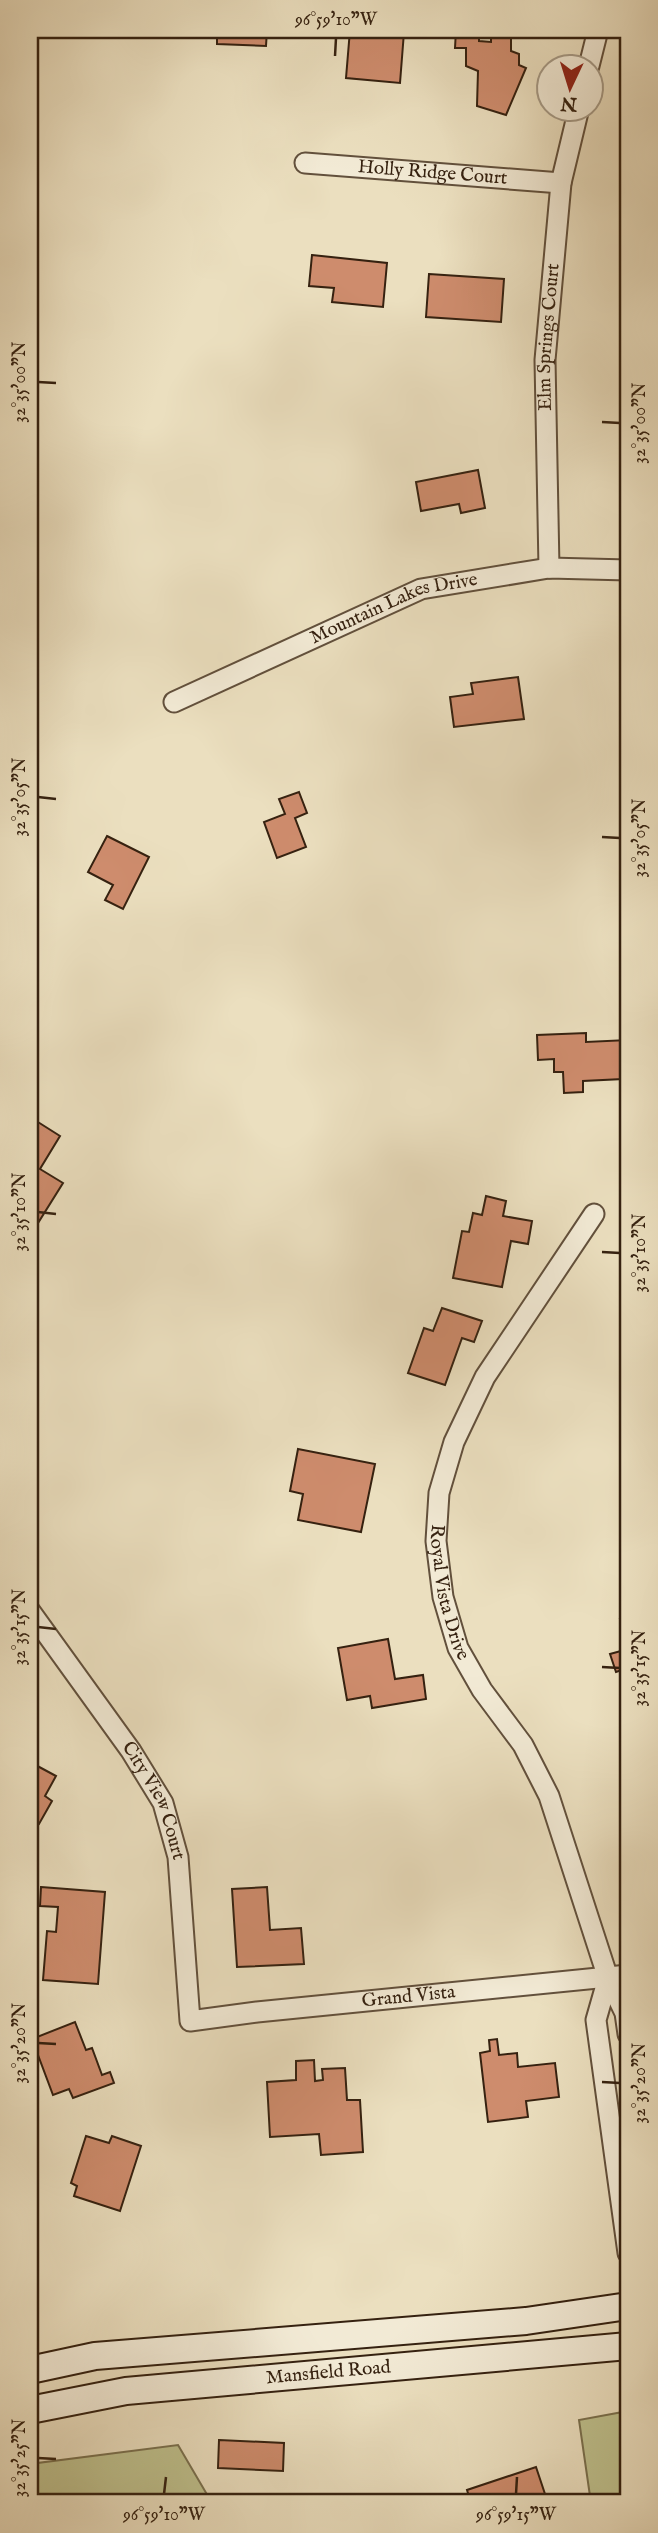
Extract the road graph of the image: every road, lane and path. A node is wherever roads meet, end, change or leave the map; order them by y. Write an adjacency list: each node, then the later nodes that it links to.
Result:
1 (598, 30): 2 (street)
2 (592, 52)
3 (576, 122): 5 (street, Elm Springs Court)
4 (305, 163): 5 (street, Holly Ridge Court)
5 (561, 183): 6 (street, Elm Springs Court)
6 (549, 568): 7 (street, Mountain Lakes Drive); 8 (street, Mountain Lakes Drive)
7 (628, 570)
8 (174, 702)
9 (594, 1214): 12 (street, Royal Vista Drive)
10 (30, 1611): 13 (street, City View Court)
11 (628, 1975): 12 (street, Grand Vista)
12 (608, 1978): 13 (street, Grand Vista); 14 (street, Royal Vista Drive); 15 (street)
13 (190, 2021)
14 (628, 2034)
15 (619, 2117): 16 (street)
16 (628, 2253)
17 (628, 2306): 19 (main road, Mansfield Road)
18 (628, 2346): 20 (main road, Mansfield Road)
19 (30, 2370)
20 (30, 2410)

